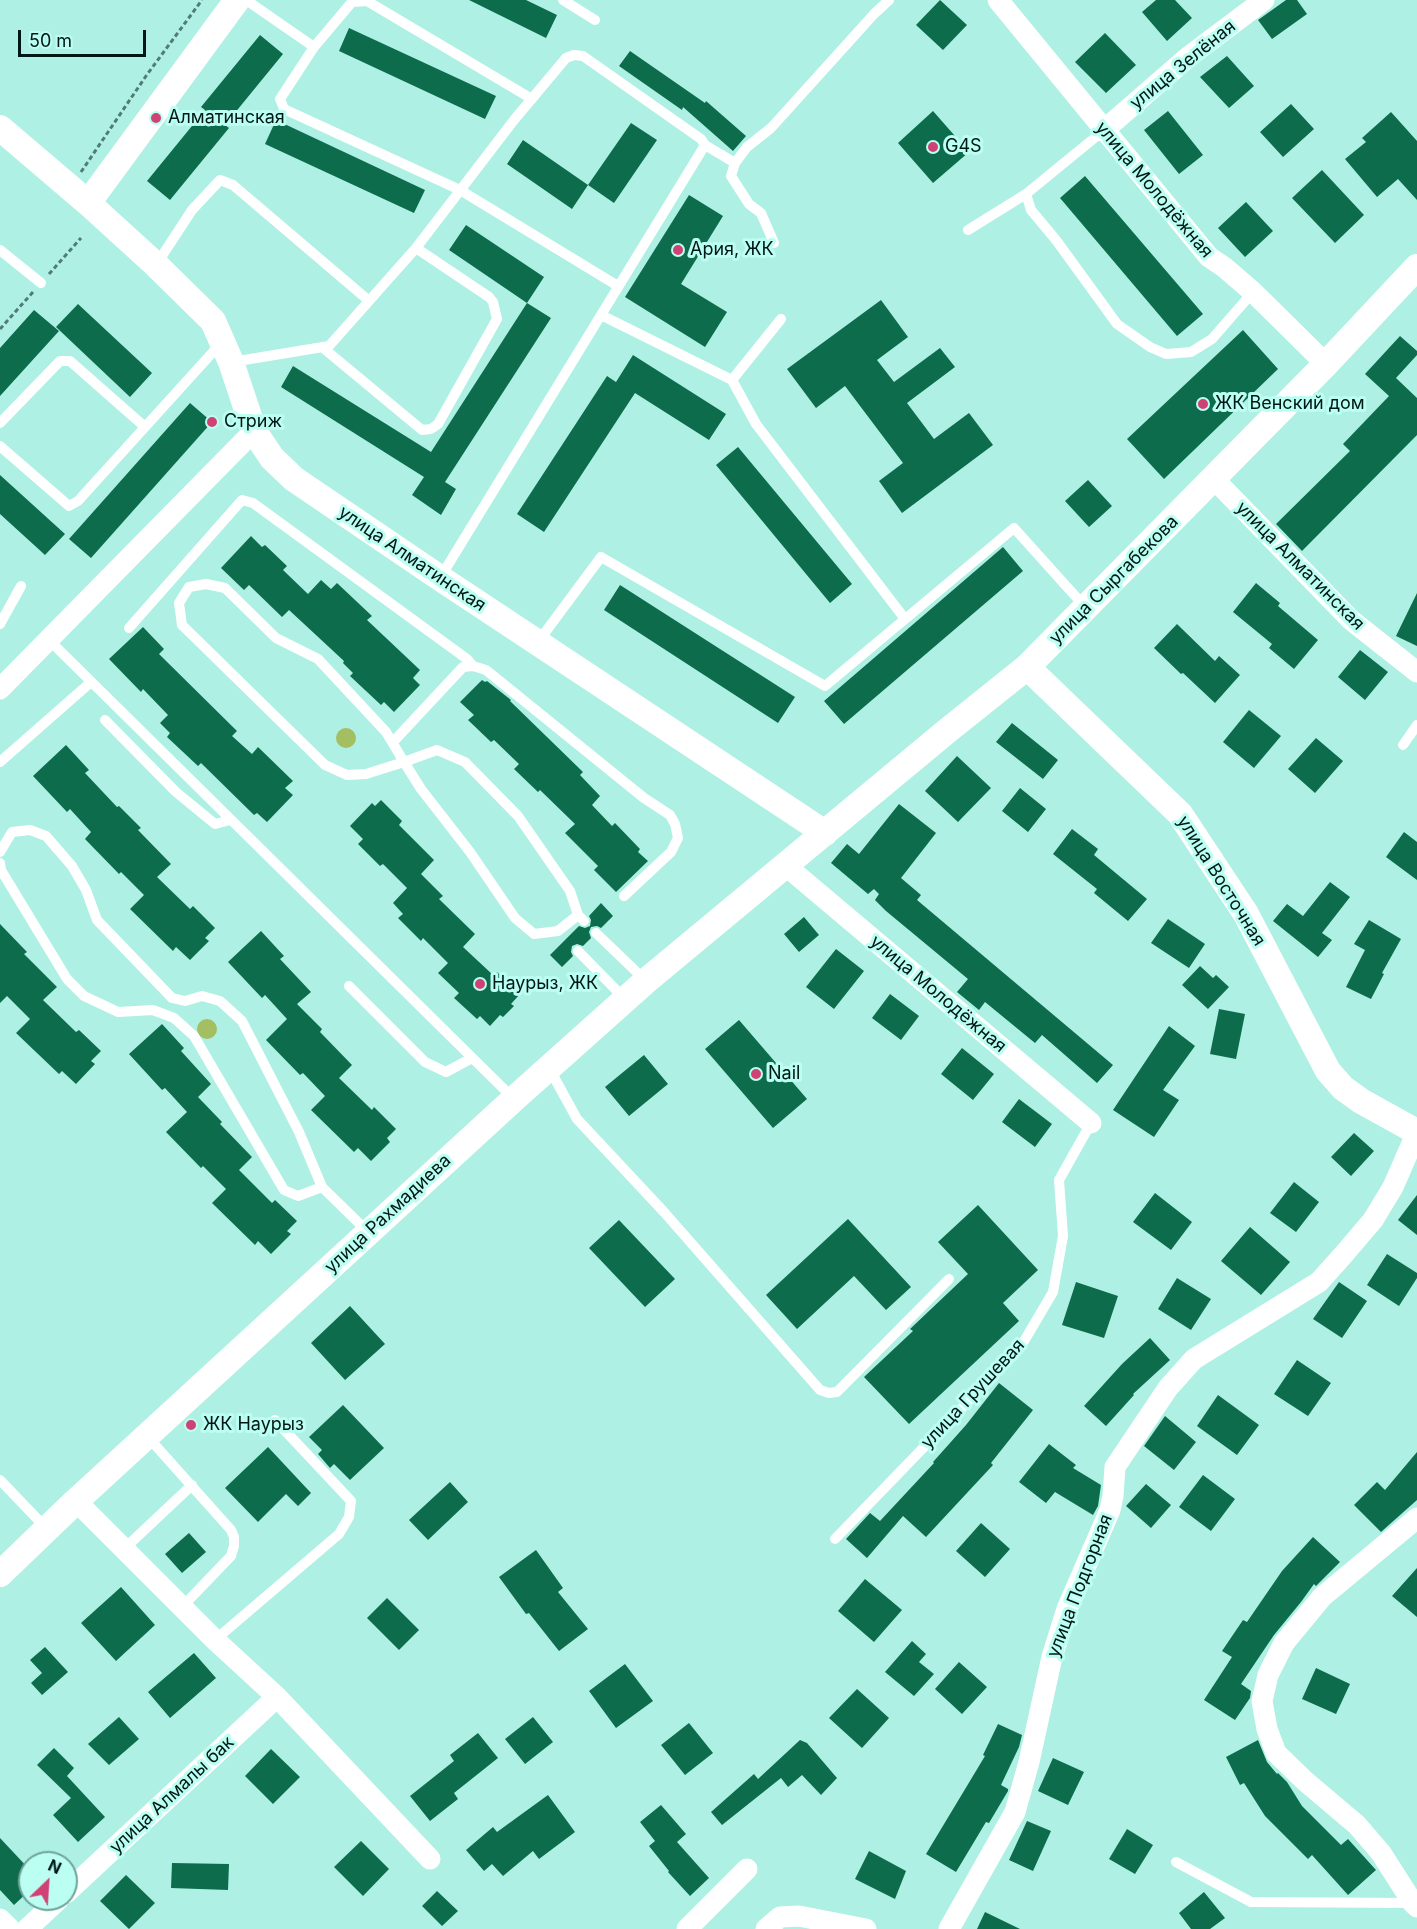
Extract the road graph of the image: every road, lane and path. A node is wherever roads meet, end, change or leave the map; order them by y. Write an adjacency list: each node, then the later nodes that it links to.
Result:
1 (202, 0): 17 (path)
2 (563, 0): 8 (lane)
3 (889, 0): 14 (lane)
4 (998, 0): 12 (street, улица Молодёжная)
5 (1264, 0): 12 (street, улица Зелёная)
6 (352, 1): 9 (lane); 10 (lane)
7 (237, 2): 9 (lane); 17 (street)
8 (595, 20)
9 (314, 47): 15 (lane)
10 (532, 99): 13 (lane); 15 (lane)
11 (0, 128): 17 (street, улица Алматинская)
12 (1103, 131): 16 (lane); 26 (street, улица Молодёжная)
13 (705, 145): 14 (lane); 25 (lane)
14 (735, 163): 19 (lane)
15 (460, 190): 20 (lane); 25 (lane)
16 (1026, 194): 18 (lane); 26 (lane)
17 (79, 196): 22 (street, улица Алматинская)
18 (968, 230)
19 (774, 243)
20 (416, 248): 27 (lane); 30 (lane)
21 (0, 250): 24 (lane)
22 (156, 265): 27 (lane); 31 (street, улица Алматинская)
23 (1417, 268): 32 (street, улица Сыргабекова)
24 (41, 283)
25 (618, 286): 28 (lane)
26 (1253, 292): 32 (street, улица Молодёжная)
27 (368, 300): 30 (lane)
28 (601, 315): 33 (lane); 39 (lane)
29 (781, 319): 33 (lane)
30 (322, 347): 31 (lane)
31 (227, 352): 35 (lane); 36 (street, улица Алматинская)
32 (1326, 364): 38 (street, улица Сыргабекова)
33 (732, 380): 42 (lane)
34 (0, 423): 35 (lane)
35 (145, 427): 37 (lane)
36 (254, 431): 39 (street, улица Алматинская); 45 (street)
37 (0, 446)
38 (1214, 479): 41 (street, улица Сыргабекова); 49 (street, улица Алматинская)
39 (440, 578): 46 (street, улица Алматинская)
40 (21, 586): 43 (lane)
41 (1086, 608): 42 (lane); 48 (street, улица Сыргабекова)
42 (905, 619): 46 (lane)
43 (0, 624)
44 (129, 628): 47 (lane)
45 (48, 639): 50 (lane); 51 (street)
46 (538, 643): 59 (street, улица Алматинская)
47 (473, 666): 54 (lane); 63 (lane)
48 (1027, 667): 59 (street, улица Сыргабекова); 75 (street, улица Восточная)
49 (1417, 672)
50 (91, 682): 56 (lane); 58 (lane)
51 (2, 683)
52 (105, 720): 58 (lane)
53 (1417, 725): 55 (lane)
54 (393, 742): 57 (lane); 57 (lane)
55 (1403, 745)
56 (0, 762)
57 (404, 762): 57 (lane)
58 (230, 820): 71 (lane)
59 (825, 833): 62 (street, улица Сыргабекова)
60 (0, 852): 68 (lane)
61 (0, 863): 70 (lane)
62 (785, 865): 66 (street, улица Рахмадиева); 74 (street, улица Молодёжная)
63 (624, 896)
64 (596, 933): 66 (lane)
65 (578, 951): 69 (lane)
66 (646, 981): 69 (street, улица Рахмадиева)
67 (350, 986): 71 (lane)
68 (172, 998): 70 (lane); 76 (lane)
69 (626, 1000): 72 (street, улица Рахмадиева)
70 (153, 1010): 76 (lane)
71 (472, 1058): 73 (lane)
72 (549, 1068): 73 (street, улица Рахмадиева); 78 (lane)
73 (514, 1099): 77 (street, улица Рахмадиева)
74 (1091, 1123): 86 (lane, улица Грушевая)
75 (1417, 1132): 104 (street, улица Подгорная)
76 (322, 1187): 77 (lane)
77 (368, 1233): 80 (street, улица Рахмадиева)
78 (949, 1279)
79 (275, 1420): 90 (lane)
80 (147, 1436): 82 (lane); 83 (street, улица Рахмадиева)
81 (0, 1480): 85 (lane)
82 (192, 1485): 87 (lane); 89 (lane)
83 (76, 1501): 85 (street, улица Рахмадиева); 87 (street)
84 (1417, 1518): 96 (street)
85 (47, 1529): 88 (street, улица Рахмадиева)
86 (835, 1539)
87 (124, 1549): 89 (street)
88 (0, 1574)
89 (182, 1607): 90 (street)
90 (215, 1640): 91 (street)
91 (277, 1697): 92 (street); 95 (street, улица Алмалы бак)
92 (430, 1859)
93 (1176, 1862): 96 (lane)
94 (747, 1869): 101 (street)
95 (78, 1882)
96 (1415, 1905)
97 (46, 1911): 100 (street)
98 (0, 1919): 99 (street)
99 (10, 1929)
100 (27, 1929)
101 (687, 1929)
102 (766, 1929): 103 (street)
103 (866, 1929)
104 (949, 1929)

